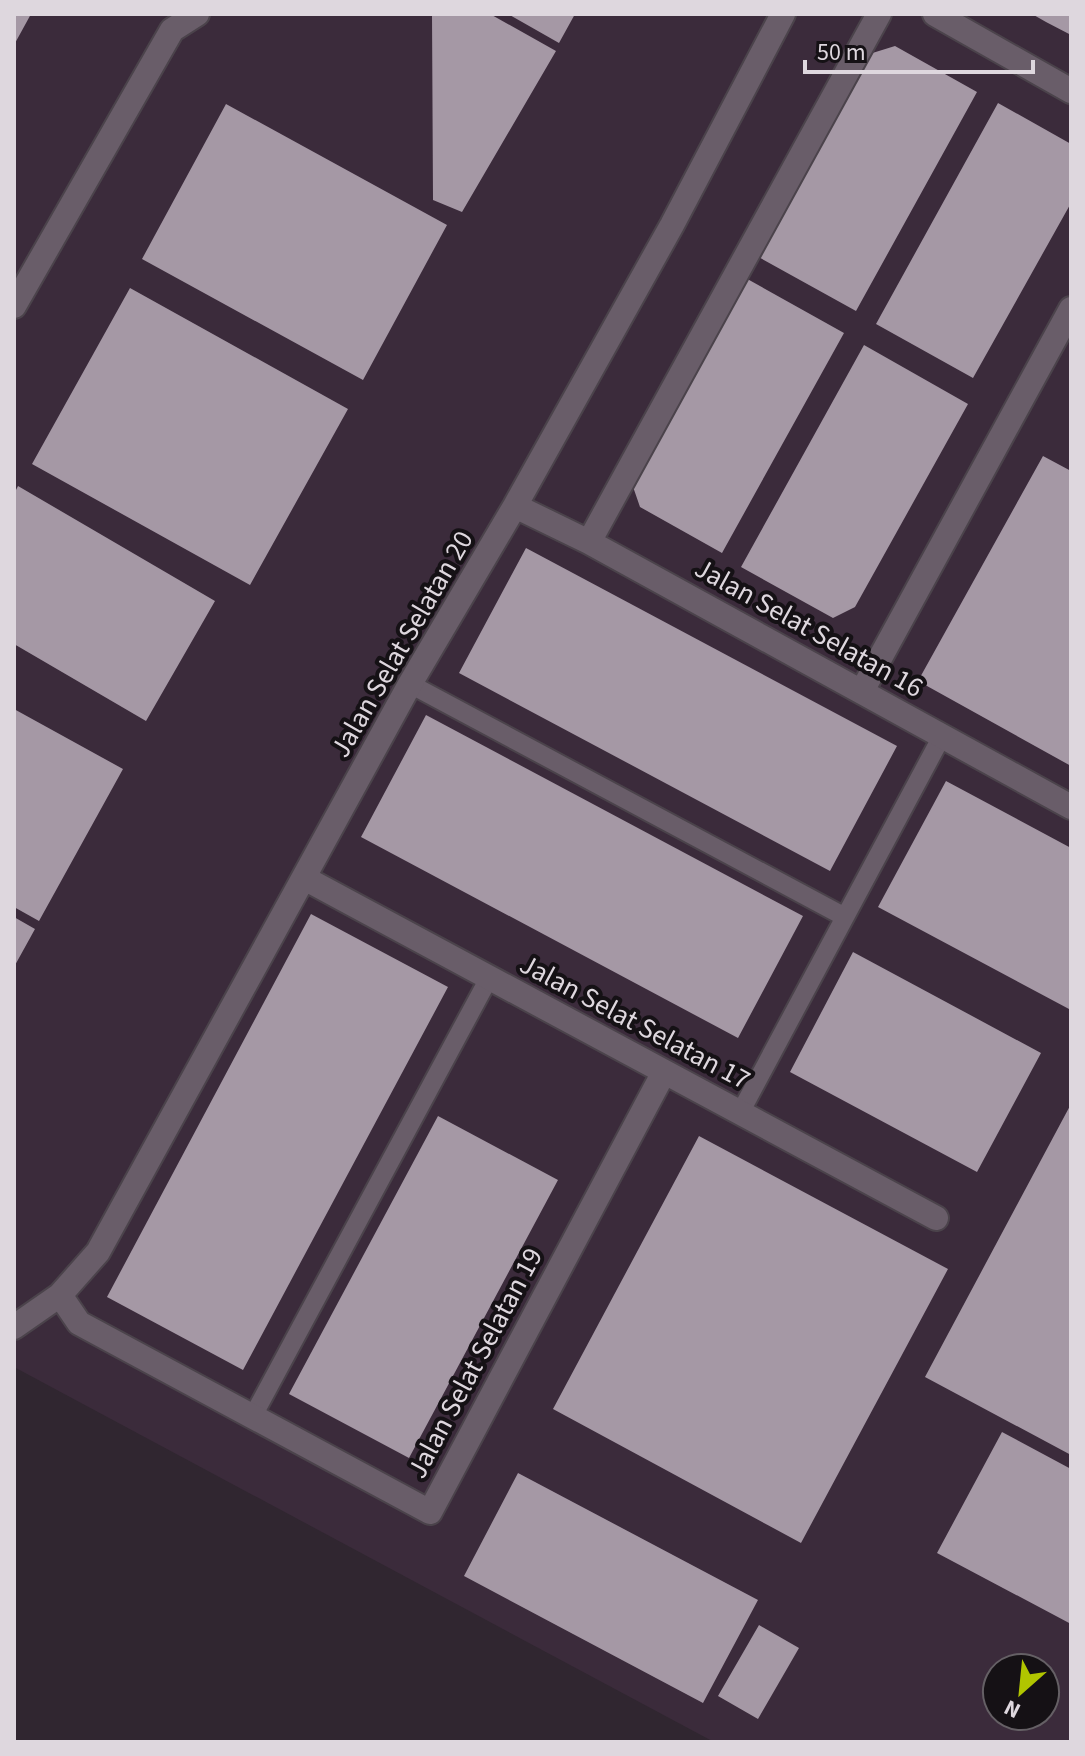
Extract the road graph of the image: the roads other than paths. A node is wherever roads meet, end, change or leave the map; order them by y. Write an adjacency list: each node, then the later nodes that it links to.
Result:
1 (197, 14): 6 (street)
2 (783, 14): 8 (street, Jalan Selat Selatan 20)
3 (879, 14): 9 (street)
4 (935, 14): 5 (street)
5 (1071, 91)
6 (14, 306)
7 (1071, 309): 11 (street)
8 (515, 506): 9 (street, Jalan Selat Selatan 16); 10 (street, Jalan Selat Selatan 20)
9 (589, 542): 11 (street, Jalan Selat Selatan 16)
10 (410, 684): 14 (street, Jalan Selat Selatan 20); 15 (lane)
11 (862, 691): 12 (street, Jalan Selat Selatan 16)
12 (942, 736): 13 (street, Jalan Selat Selatan 16); 15 (lane)
13 (1071, 807)
14 (306, 879): 16 (street, Jalan Selat Selatan 17); 20 (street, Jalan Selat Selatan 20)
15 (845, 917): 18 (lane)
16 (489, 978): 17 (street, Jalan Selat Selatan 17); 22 (lane)
17 (664, 1072): 18 (street, Jalan Selat Selatan 17); 22 (street, Jalan Selat Selatan 19)
18 (740, 1113): 19 (street, Jalan Selat Selatan 17)
19 (936, 1218)
20 (60, 1295): 21 (street, Jalan Selat Selatan 20); 22 (street, Jalan Selat Selatan 19)
21 (14, 1327)
22 (253, 1416)

